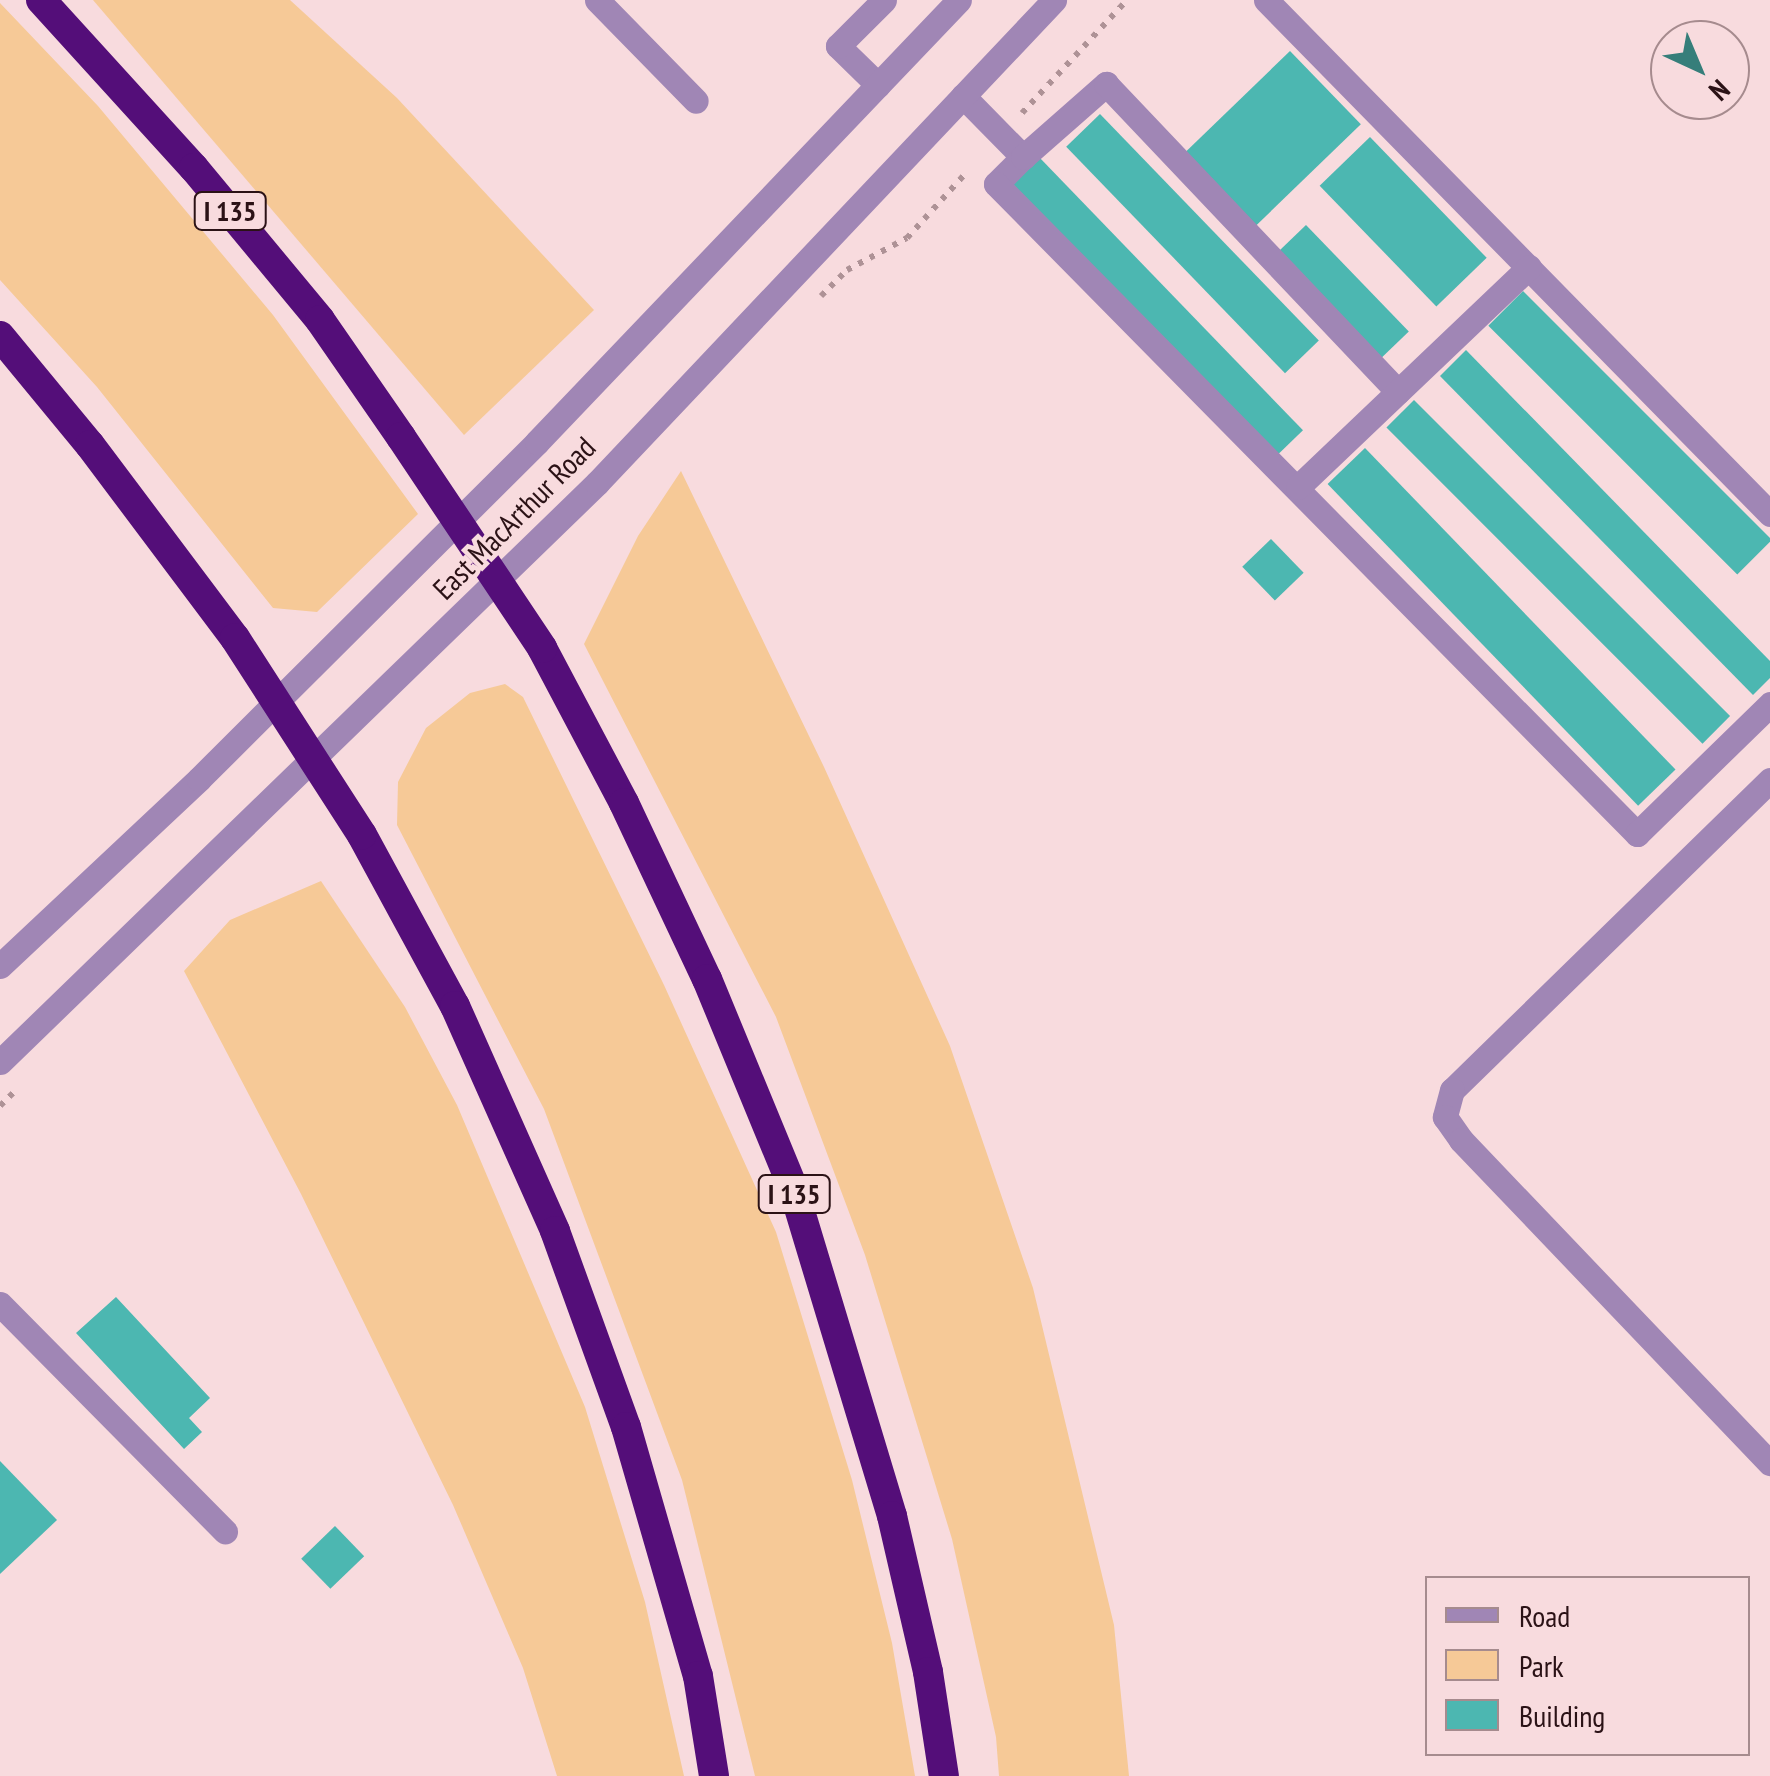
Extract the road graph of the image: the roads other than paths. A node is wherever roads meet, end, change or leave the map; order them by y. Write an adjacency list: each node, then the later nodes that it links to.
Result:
1 (41, 0): 24 (highway, I 135, bridge)
2 (596, 0): 9 (street)
3 (884, 0): 7 (street)
4 (959, 0): 7 (street, East MacArthur Road)
5 (1054, 0): 8 (street, East MacArthur Road)
6 (1266, 0): 11 (street)
7 (878, 85): 18 (street, East MacArthur Road)
8 (962, 96): 10 (street); 19 (street, East MacArthur Road)
9 (696, 101)
10 (1023, 157): 13 (street); 14 (street)
11 (1529, 268): 13 (street); 15 (street)
12 (0, 336): 23 (highway, bridge)
13 (1398, 392): 14 (street)
14 (1298, 487): 16 (street)
15 (1770, 514)
16 (1770, 704)
17 (1770, 780): 21 (street)
18 (0, 966)
19 (0, 1062)
20 (0, 1304): 22 (street)
21 (1770, 1462)
22 (225, 1530)
23 (714, 1776)
24 (944, 1776)

